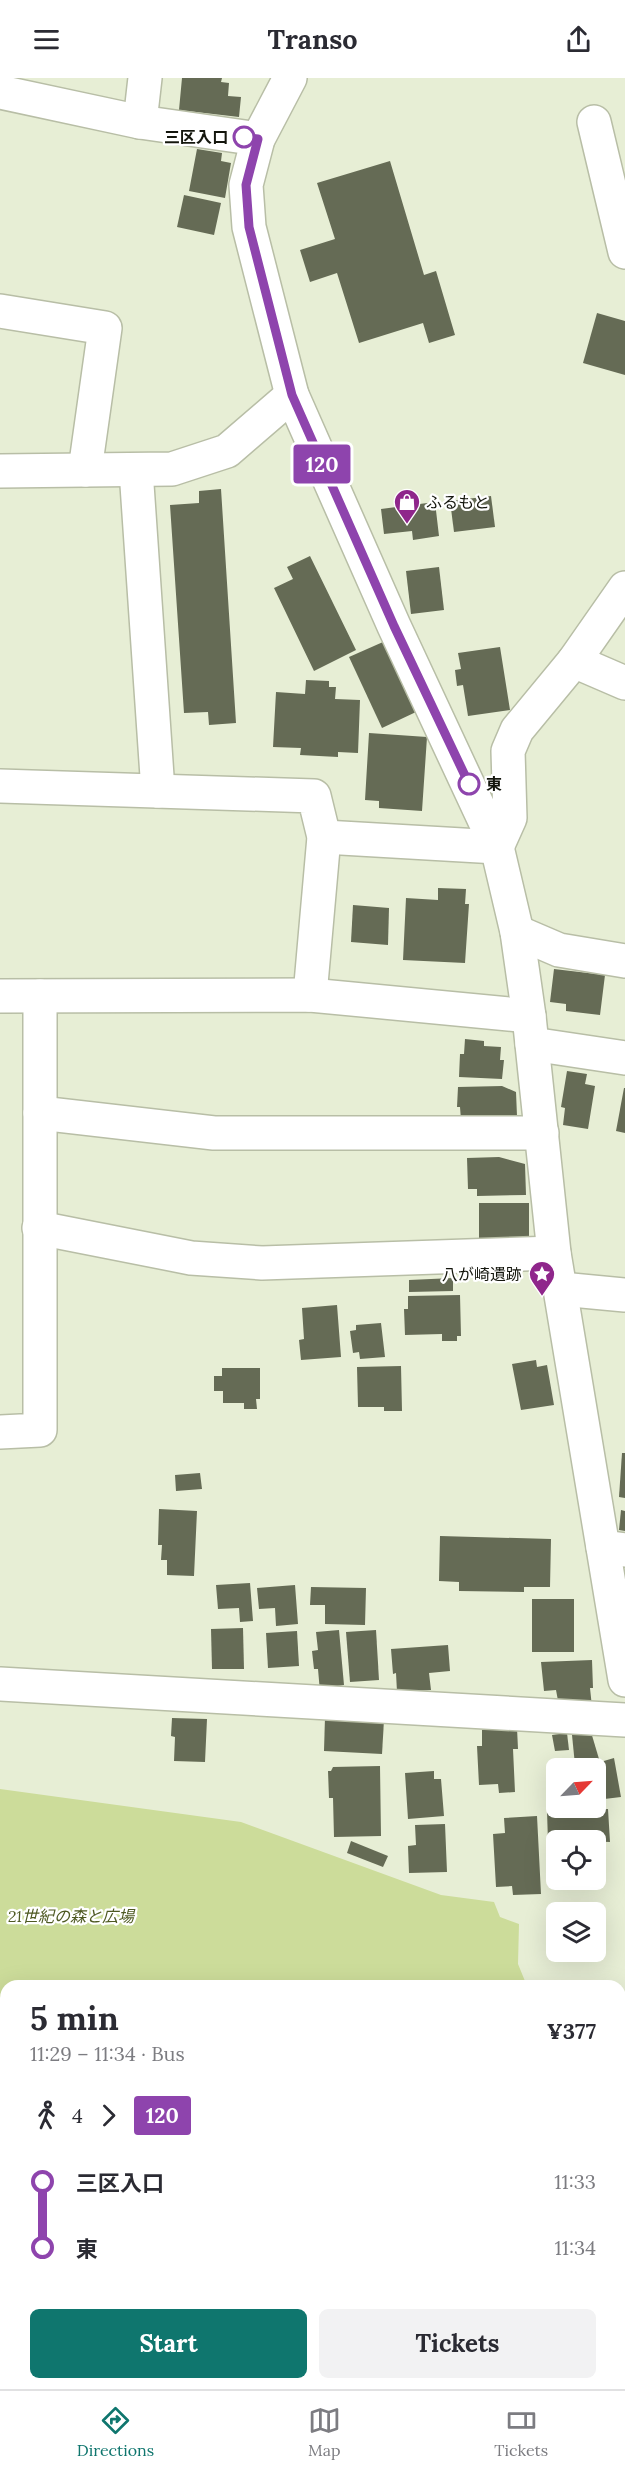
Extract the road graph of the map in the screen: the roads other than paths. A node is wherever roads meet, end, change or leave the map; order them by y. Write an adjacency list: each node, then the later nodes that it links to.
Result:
1 (146, 78): 4 (street)
2 (290, 78): 6 (street)
3 (0, 92): 4 (street)
4 (140, 122): 6 (street)
5 (594, 122): 7 (street)
6 (258, 139): 9 (street)
7 (625, 252)
8 (0, 311): 10 (street)
9 (292, 395): 11 (street); 19 (street)
10 (85, 470): 11 (street); 12 (street)
11 (136, 470): 17 (street)
12 (0, 471)
13 (625, 588): 14 (street)
14 (574, 661): 15 (street); 19 (street)
15 (625, 683)
16 (0, 786): 17 (street)
17 (158, 791): 18 (street)
18 (324, 837): 19 (street); 22 (street)
19 (497, 847): 20 (street)
20 (517, 932): 21 (street); 25 (street)
21 (625, 961)
22 (310, 995): 24 (street); 25 (street)
23 (0, 996): 24 (street)
24 (40, 996): 27 (street)
25 (531, 1030): 26 (street); 28 (street)
26 (625, 1058)
27 (40, 1113): 28 (street); 29 (street)
28 (542, 1133): 30 (street)
29 (39, 1228): 30 (street); 33 (street)
30 (554, 1253): 31 (street)
31 (561, 1289): 32 (street); 34 (street)
32 (625, 1295)
33 (0, 1432)
34 (614, 1548): 35 (street)
35 (625, 1680)
36 (0, 1684): 37 (street)
37 (625, 1720)

